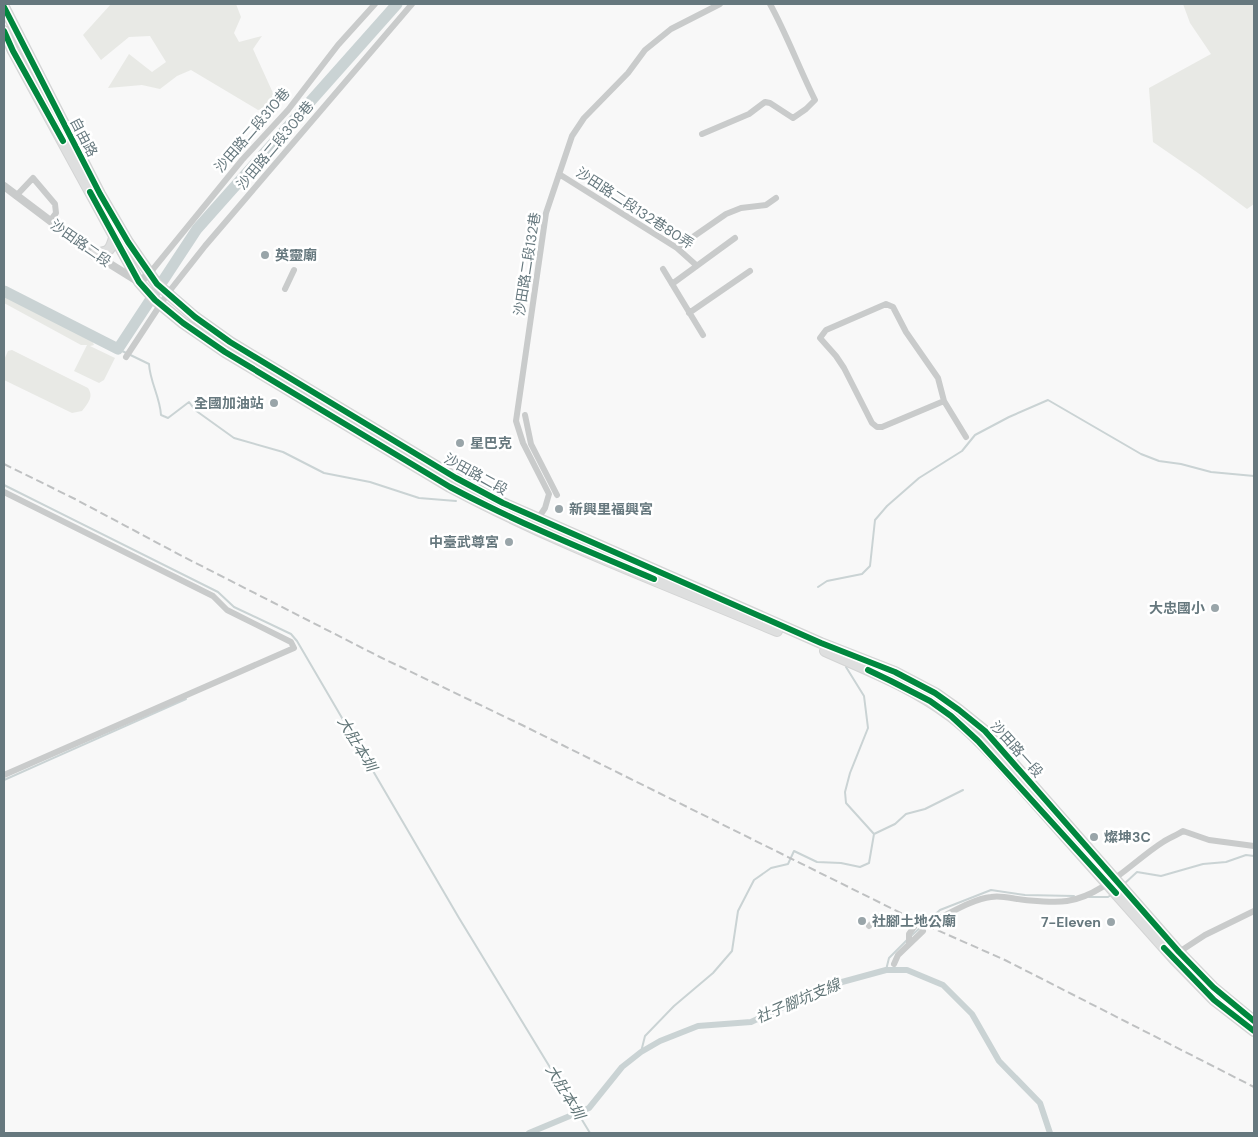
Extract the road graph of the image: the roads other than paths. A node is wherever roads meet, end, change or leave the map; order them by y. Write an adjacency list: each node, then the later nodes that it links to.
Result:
1 (375, 4): 21 (street, 沙田路二段310巷)
2 (412, 4): 24 (street, 沙田路二段308巷)
3 (720, 4): 8 (street, 沙田路二段132巷)
4 (770, 4): 7 (street)
5 (4, 7): 21 (main road, 自由路)
6 (4, 31): 13 (main road, 自由路)
7 (702, 134)
8 (559, 174): 15 (street, 沙田路二段132巷80弄); 35 (street, 沙田路二段132巷)
9 (4, 186): 10 (street, 沙田路二段)
10 (16, 196): 12 (street, 沙田路二段); 12 (street)
11 (776, 198): 15 (street)
12 (50, 221): 16 (street, 沙田路二段)
13 (114, 238): 16 (main road); 22 (main road, 自由路)
14 (735, 238): 17 (street, 沙田路二段132巷80弄)
15 (677, 248): 17 (street, 沙田路二段132巷80弄)
16 (94, 254): 22 (street, 沙田路二段)
17 (696, 265): 23 (street, 沙田路二段132巷80弄)
18 (664, 268): 23 (street)
19 (294, 270): 25 (street)
20 (750, 271): 27 (street)
21 (149, 274): 22 (street); 24 (main road, 沙田路二段)
22 (139, 282): 26 (main road, 沙田路二段)
23 (672, 284): 27 (street)
24 (163, 289): 26 (street, 沙田路二段308巷); 35 (main road, 沙田路二段)
25 (285, 289)
26 (158, 302): 29 (street, 沙田路二段308巷); 35 (main road, 沙田路二段)
27 (689, 313): 28 (street)
28 (703, 335)
29 (126, 356)
30 (944, 401): 30 (street); 32 (street)
31 (525, 415): 34 (street)
32 (966, 437)
33 (4, 492): 37 (street)
34 (557, 495)
35 (535, 523): 36 (main road, 沙田路二段)
36 (820, 646): 39 (main road, 沙田路一段)
37 (4, 775)
38 (1254, 846): 39 (street)
39 (1111, 880): 40 (main road, 沙田路一段); 42 (street)
40 (1122, 894): 46 (main road); 49 (main road)
41 (1254, 911): 46 (street)
42 (931, 922)
43 (869, 926): 45 (street)
44 (923, 931): 45 (street)
45 (909, 943): 47 (street)
46 (1179, 952): 48 (main road)
47 (894, 964)
48 (1254, 1021)
49 (1254, 1031)

